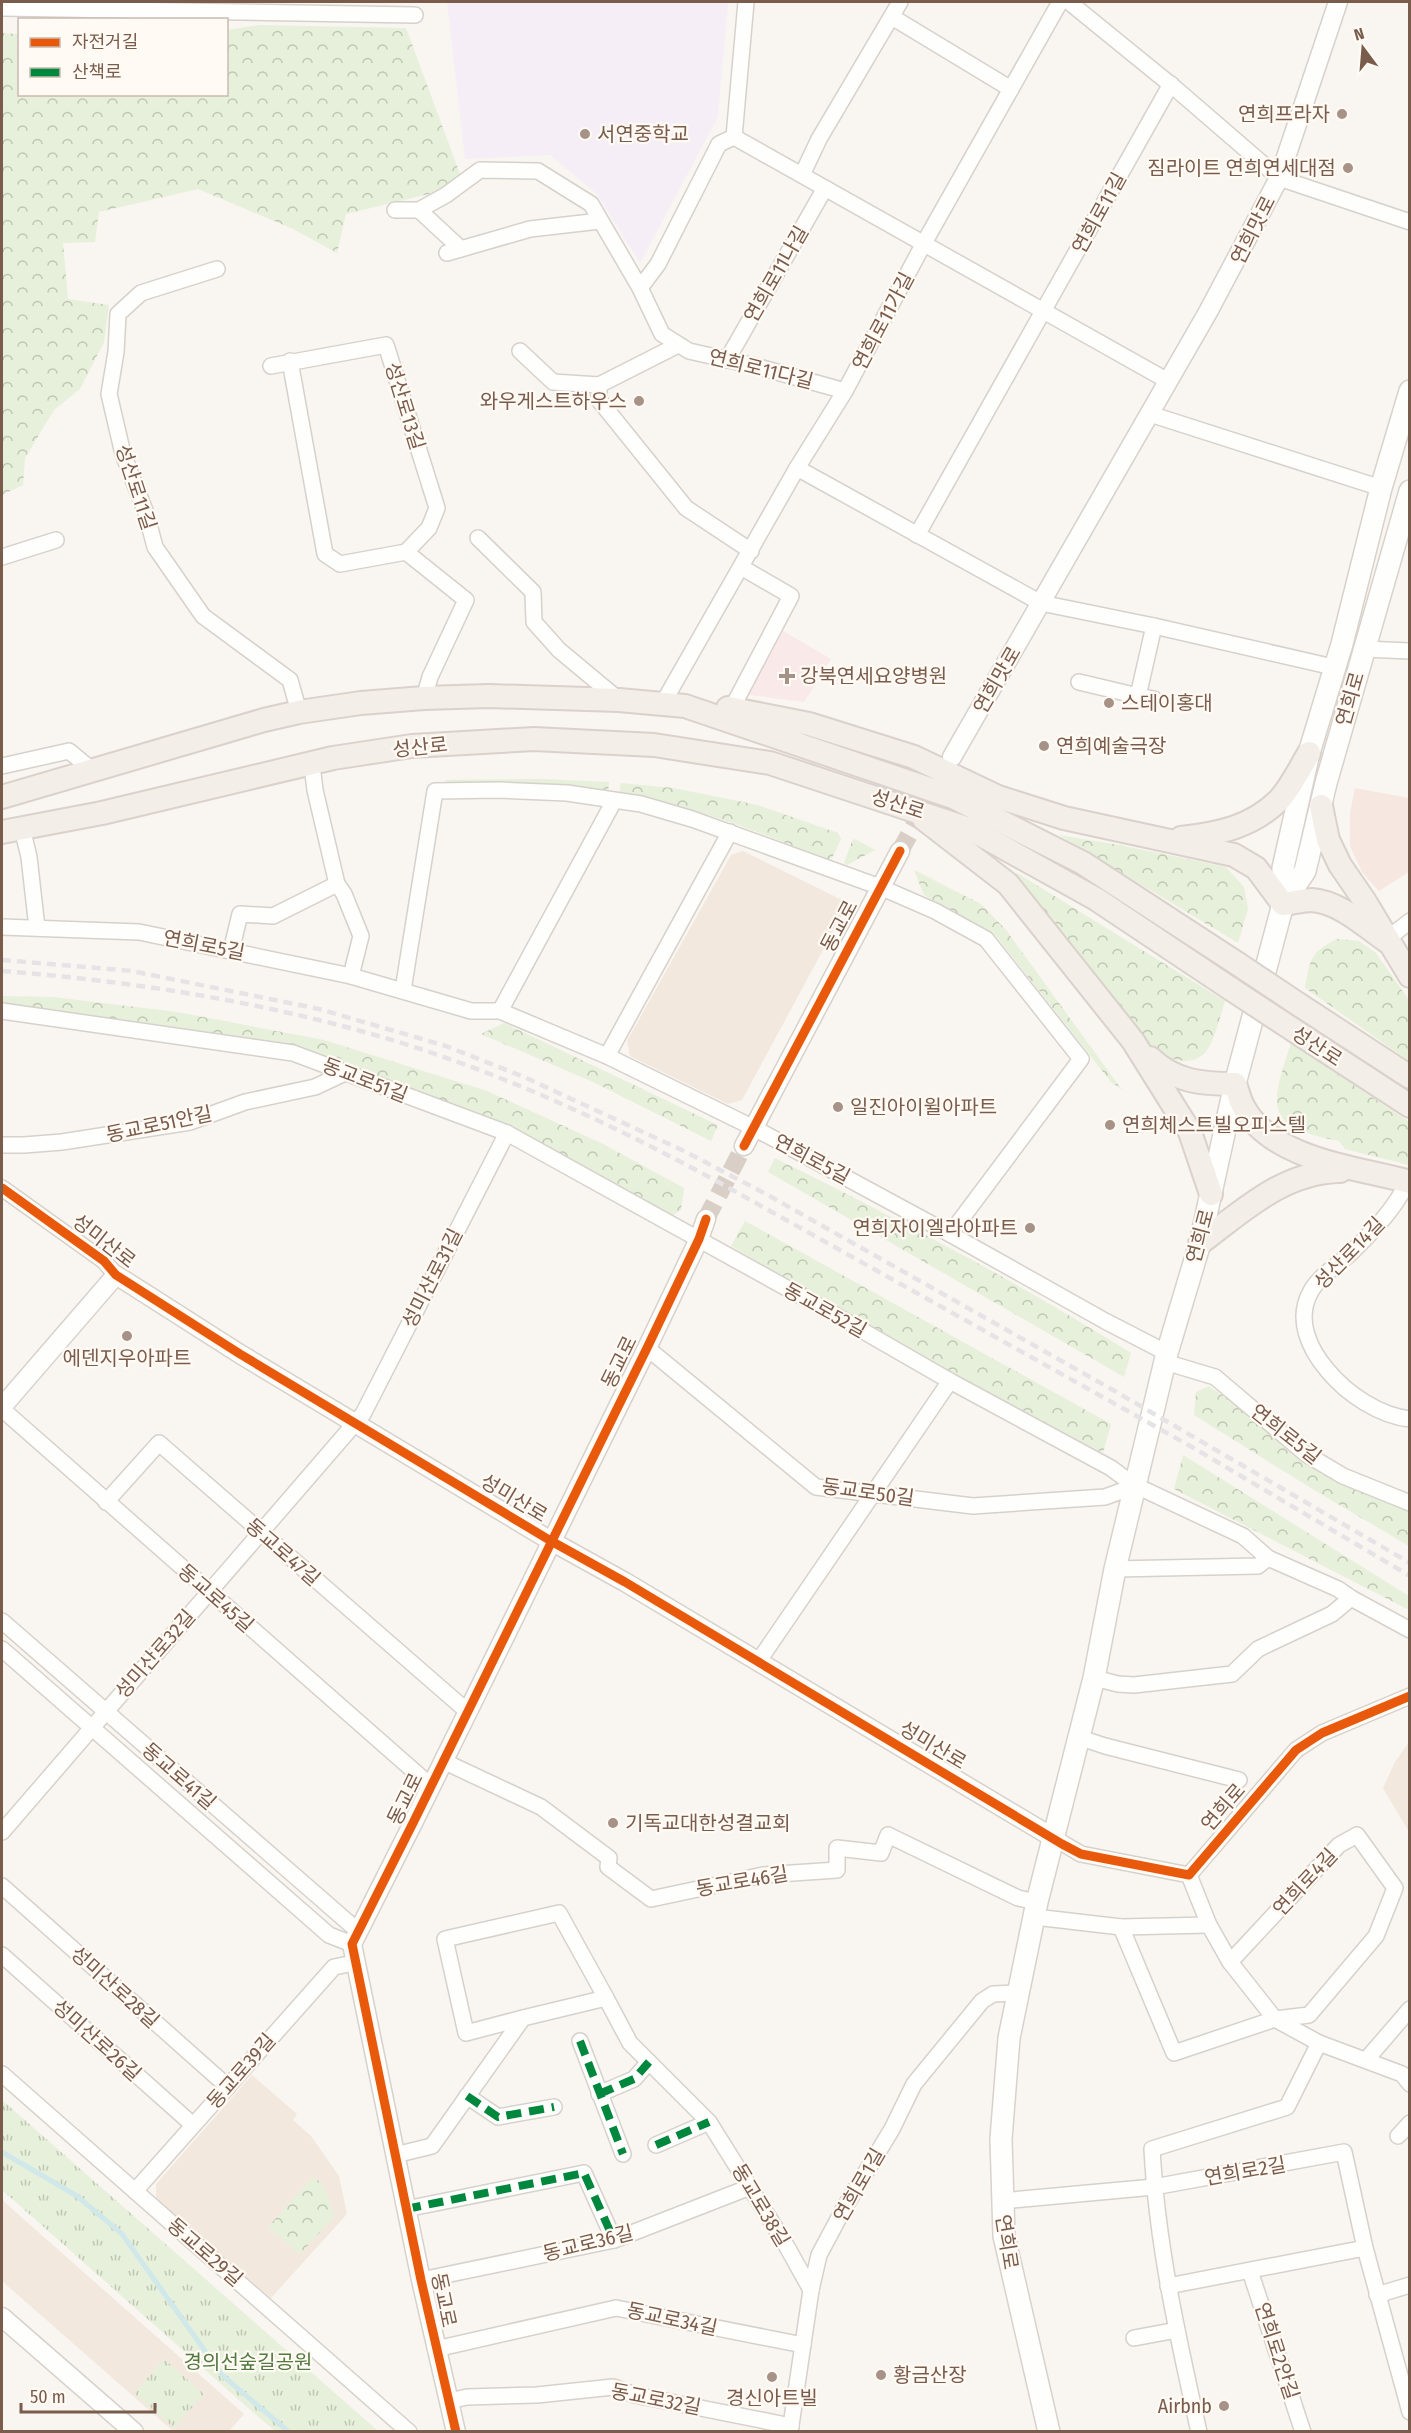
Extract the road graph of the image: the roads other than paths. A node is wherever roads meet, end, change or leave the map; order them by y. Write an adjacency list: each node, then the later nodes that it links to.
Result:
1 (746, 2): 15 (street)
2 (1060, 2): 14 (street, 연희로11가길)
3 (1069, 2): 13 (street)
4 (1338, 2): 17 (street, 연희맛로)
5 (68, 5): 6 (street); 10 (street)
6 (132, 6): 7 (street)
7 (196, 6): 8 (street)
8 (274, 7): 11 (street)
9 (894, 7): 14 (street); 16 (street)
10 (2, 8)
11 (371, 8): 12 (street)
12 (415, 15)
13 (1171, 84): 17 (street); 26 (street, 연희로11길)
14 (1011, 88): 23 (street, 연희로11가길)
15 (734, 137): 16 (street); 25 (street)
16 (801, 175): 18 (street)
17 (1279, 178): 22 (street); 32 (street, 연희맛로)
18 (825, 188): 23 (street); 29 (street, 연희로11나길)
19 (395, 210): 20 (street, 연희로11다길)
20 (419, 210): 21 (street); 21 (street, 연희로11다길)
21 (600, 221): 25 (street, 연희로11다길)
22 (1410, 222)
23 (924, 243): 26 (street); 35 (street, 연희로11가길)
24 (217, 269): 59 (street, 성산로11길)
25 (640, 288): 27 (street, 연희로11다길)
26 (1045, 310): 32 (street); 40 (street)
27 (678, 345): 29 (street, 연희로11다길); 33 (street)
28 (520, 351): 33 (street)
29 (727, 360): 35 (street, 연희로11다길)
30 (290, 361): 31 (street, 성산로13길); 44 (street); 44 (street, 성산로13길)
31 (271, 366)
32 (1168, 381): 36 (street, 연희맛로)
33 (599, 385): 43 (street)
34 (1410, 391): 38 (main road, 연희로)
35 (845, 392): 37 (street, 연희로11가길)
36 (1150, 414): 38 (street); 47 (street, 연희맛로)
37 (797, 468): 40 (street); 43 (street, 연희로11가길)
38 (1382, 488): 51 (main road, 연희로)
39 (1410, 491): 49 (main road, 연희로)
40 (917, 535): 47 (street)
41 (478, 538): 56 (street)
42 (56, 540): 45 (street)
43 (751, 551): 46 (street, 연희로11가길)
44 (406, 552): 54 (street)
45 (2, 557)
46 (741, 567): 57 (street, 연희로11가길); 58 (street)
47 (1041, 603): 48 (street, 연희로); 61 (street, 연희맛로)
48 (1154, 626): 51 (street, 연희로); 53 (street)
49 (1364, 649): 50 (street); 67 (main road, 연희로)
50 (1410, 651)
51 (1334, 667): 60 (main road, 연희로)
52 (1079, 682): 53 (street)
53 (1138, 696): 55 (street)
54 (424, 698): 56 (main road, 성산로); 59 (main road, 성산로)
55 (1154, 699)
56 (619, 700): 57 (main road, 성산로)
57 (674, 705): 58 (main road); 89 (main road, 성산로, bridge)
58 (732, 708): 71 (main road)
59 (299, 711): 64 (main road, 성산로)
60 (1309, 753): 71 (main road); 75 (main road, 연희로)
61 (952, 757)
62 (312, 765): 68 (main road, 성산로); 69 (main road, 성산로); 73 (street)
63 (2, 766): 64 (street)
64 (93, 771): 65 (main road, 성산로)
65 (2, 796)
66 (614, 801): 70 (street); 83 (street); 85 (street)
67 (1321, 806): 75 (main road, 연희로); 79 (main road)
68 (909, 807): 86 (main road); 91 (main road, 성산로, bridge)
69 (12, 830): 78 (street, 성산로)
70 (730, 832): 74 (street); 87 (street)
71 (1161, 840): 75 (main road)
72 (900, 851): 74 (street, 동교로)
73 (337, 884): 80 (street); 81 (street)
74 (880, 887): 92 (street, 동교로); 101 (street, 동교로)
75 (1283, 904): 79 (main road); 90 (main road, 연희로)
76 (1410, 921): 79 (street)
77 (2, 927): 78 (street, 연희로5길)
78 (37, 928): 80 (street, 연희로5길)
79 (1388, 942): 82 (main road)
80 (231, 951): 81 (street, 연희로5길)
81 (351, 976): 83 (street, 연희로5길)
82 (1410, 976)
83 (403, 990): 85 (street, 연희로5길)
84 (2, 1011): 88 (street, 동교로51길)
85 (500, 1011): 87 (street, 연희로5길)
86 (1133, 1041): 90 (main road); 99 (main road)
87 (608, 1056): 92 (street, 연희로5길)
88 (347, 1072): 93 (street, 동교로51길); 94 (street, 동교로51안길)
89 (1410, 1077)
90 (1235, 1084): 96 (main road); 99 (main road, 연희로)
91 (1410, 1106)
92 (754, 1128): 95 (street, 동교로); 101 (street, 연희로5길)
93 (507, 1133): 102 (street, 동교로51길); 110 (street, 성미산로31길)
94 (2, 1145)
95 (744, 1146)
96 (1366, 1170): 97 (main road); 103 (main road)
97 (1409, 1182): 109 (street, 성산로14길)
98 (2, 1188): 104 (street, 성미산로)
99 (1211, 1194): 103 (main road, 연희로)
100 (706, 1219): 102 (street, 동교로)
101 (950, 1234): 106 (street, 연희로5길)
102 (699, 1239): 105 (street, 동교로); 107 (street, 동교로52길)
103 (1200, 1243): 106 (main road, 연희로)
104 (116, 1275): 108 (street, 성미산로); 110 (street, 성미산로)
105 (647, 1348): 112 (street, 동교로50길); 116 (street, 동교로)
106 (1166, 1357): 111 (main road, 연희로); 114 (street, 연희로5길)
107 (950, 1381): 111 (street, 동교로52길); 112 (street)
108 (2, 1408): 113 (street, 동교로45길)
109 (1410, 1419)
110 (356, 1423): 115 (street, 성미산로32길); 116 (street, 성미산로)
111 (1140, 1488): 112 (street, 동교로50길); 117 (street); 118 (main road, 연희로)
112 (871, 1494): 124 (street)
113 (106, 1502): 115 (street, 동교로47길); 119 (street, 동교로45길)
114 (1410, 1503)
115 (261, 1533): 119 (street, 성미산로32길); 128 (street, 동교로47길)
116 (551, 1541): 124 (street, 성미산로); 128 (street, 동교로)
117 (1269, 1558): 118 (street); 120 (street)
118 (1115, 1569): 125 (main road, 연희로)
119 (210, 1592): 127 (street, 성미산로32길); 133 (street, 동교로45길)
120 (1351, 1598): 122 (street); 125 (street)
121 (2, 1621): 127 (street, 동교로41길)
122 (1410, 1630)
123 (2, 1649): 129 (street, 동교로41길)
124 (758, 1662): 135 (street, 성미산로)
125 (1094, 1678): 130 (main road, 연희로)
126 (1410, 1696): 136 (street, 연희로)
127 (106, 1711): 129 (street, 성미산로32길); 141 (street, 동교로41길)
128 (468, 1712): 131 (street, 동교로)
129 (91, 1727): 134 (street, 성미산로32길); 141 (street, 동교로41길)
130 (1078, 1737): 132 (street, 연희로); 135 (main road, 연희로)
131 (443, 1761): 133 (street, 동교로); 138 (street, 동교로46길)
132 (1239, 1780)
133 (431, 1786): 141 (street, 동교로)
134 (2, 1832)
135 (1052, 1837): 136 (street); 138 (main road, 연희로)
136 (1189, 1875): 139 (street)
137 (2, 1886): 156 (street, 성미산로28길)
138 (1036, 1909): 140 (street); 145 (main road, 연희로)
139 (1209, 1925): 140 (street); 143 (street)
140 (1121, 1927): 149 (street, 연희로4길)
141 (355, 1938): 144 (street, 동교로)
142 (2, 1955): 162 (street, 성미산로26길)
143 (1230, 1962): 149 (street); 149 (street, 연희로4길)
144 (354, 1963): 156 (street, 동교로39길); 165 (street, 동교로)
145 (1018, 1993): 170 (main road, 연희로); 178 (street, 연희로1길)
146 (606, 1998): 148 (street); 148 (street, 동교로38길); 153 (street, 동교로38길)
147 (1410, 2009): 152 (street)
148 (523, 2018): 158 (street)
149 (1275, 2019): 151 (street)
150 (580, 2041): 157 (street)
151 (1319, 2043): 152 (street); 168 (street)
152 (1366, 2060): 155 (street)
153 (649, 2062): 157 (street); 160 (street, 동교로38길)
154 (2, 2074): 169 (street, 동교로29길)
155 (1410, 2084)
156 (228, 2087): 162 (street, 동교로39길)
157 (599, 2094): 166 (street)
158 (467, 2096): 159 (street); 165 (street)
159 (554, 2107)
160 (709, 2122): 164 (street); 167 (street, 동교로38길)
161 (1410, 2123): 163 (street)
162 (193, 2126): 169 (street, 동교로39길)
163 (1398, 2136)
164 (656, 2145)
165 (395, 2154): 171 (street, 동교로)
166 (623, 2154)
167 (750, 2187): 172 (street, 동교로36길); 178 (street, 동교로38길)
168 (1154, 2187): 170 (street, 연희로2길); 173 (street, 연희로2길); 177 (street)
169 (135, 2191): 189 (street, 동교로29길)
170 (1001, 2201): 191 (main road, 연희로)
171 (406, 2209): 172 (street); 175 (street, 동교로)
172 (614, 2240): 175 (street, 동교로36길)
173 (1365, 2248): 174 (street); 179 (street, 연희로2길)
174 (1250, 2271): 177 (street); 193 (street, 연희로2안길)
175 (421, 2280): 184 (street, 동교로)
176 (1410, 2285): 179 (street)
177 (1168, 2286): 181 (street)
178 (811, 2290): 183 (street, 연희로1길)
179 (1377, 2295): 186 (street, 연희로2길)
180 (2, 2317): 187 (street)
181 (1177, 2330): 182 (street); 192 (street)
182 (1134, 2338)
183 (802, 2345): 184 (street, 동교로34길); 188 (street, 연희로1길)
184 (436, 2349): 185 (street, 동교로)
185 (449, 2401): 188 (street, 동교로32길); 190 (street, 동교로)
186 (1410, 2412)
187 (123, 2428)
188 (790, 2428)
189 (409, 2432)
190 (456, 2432)
191 (1050, 2432)
192 (1199, 2432)
193 (1303, 2432)

